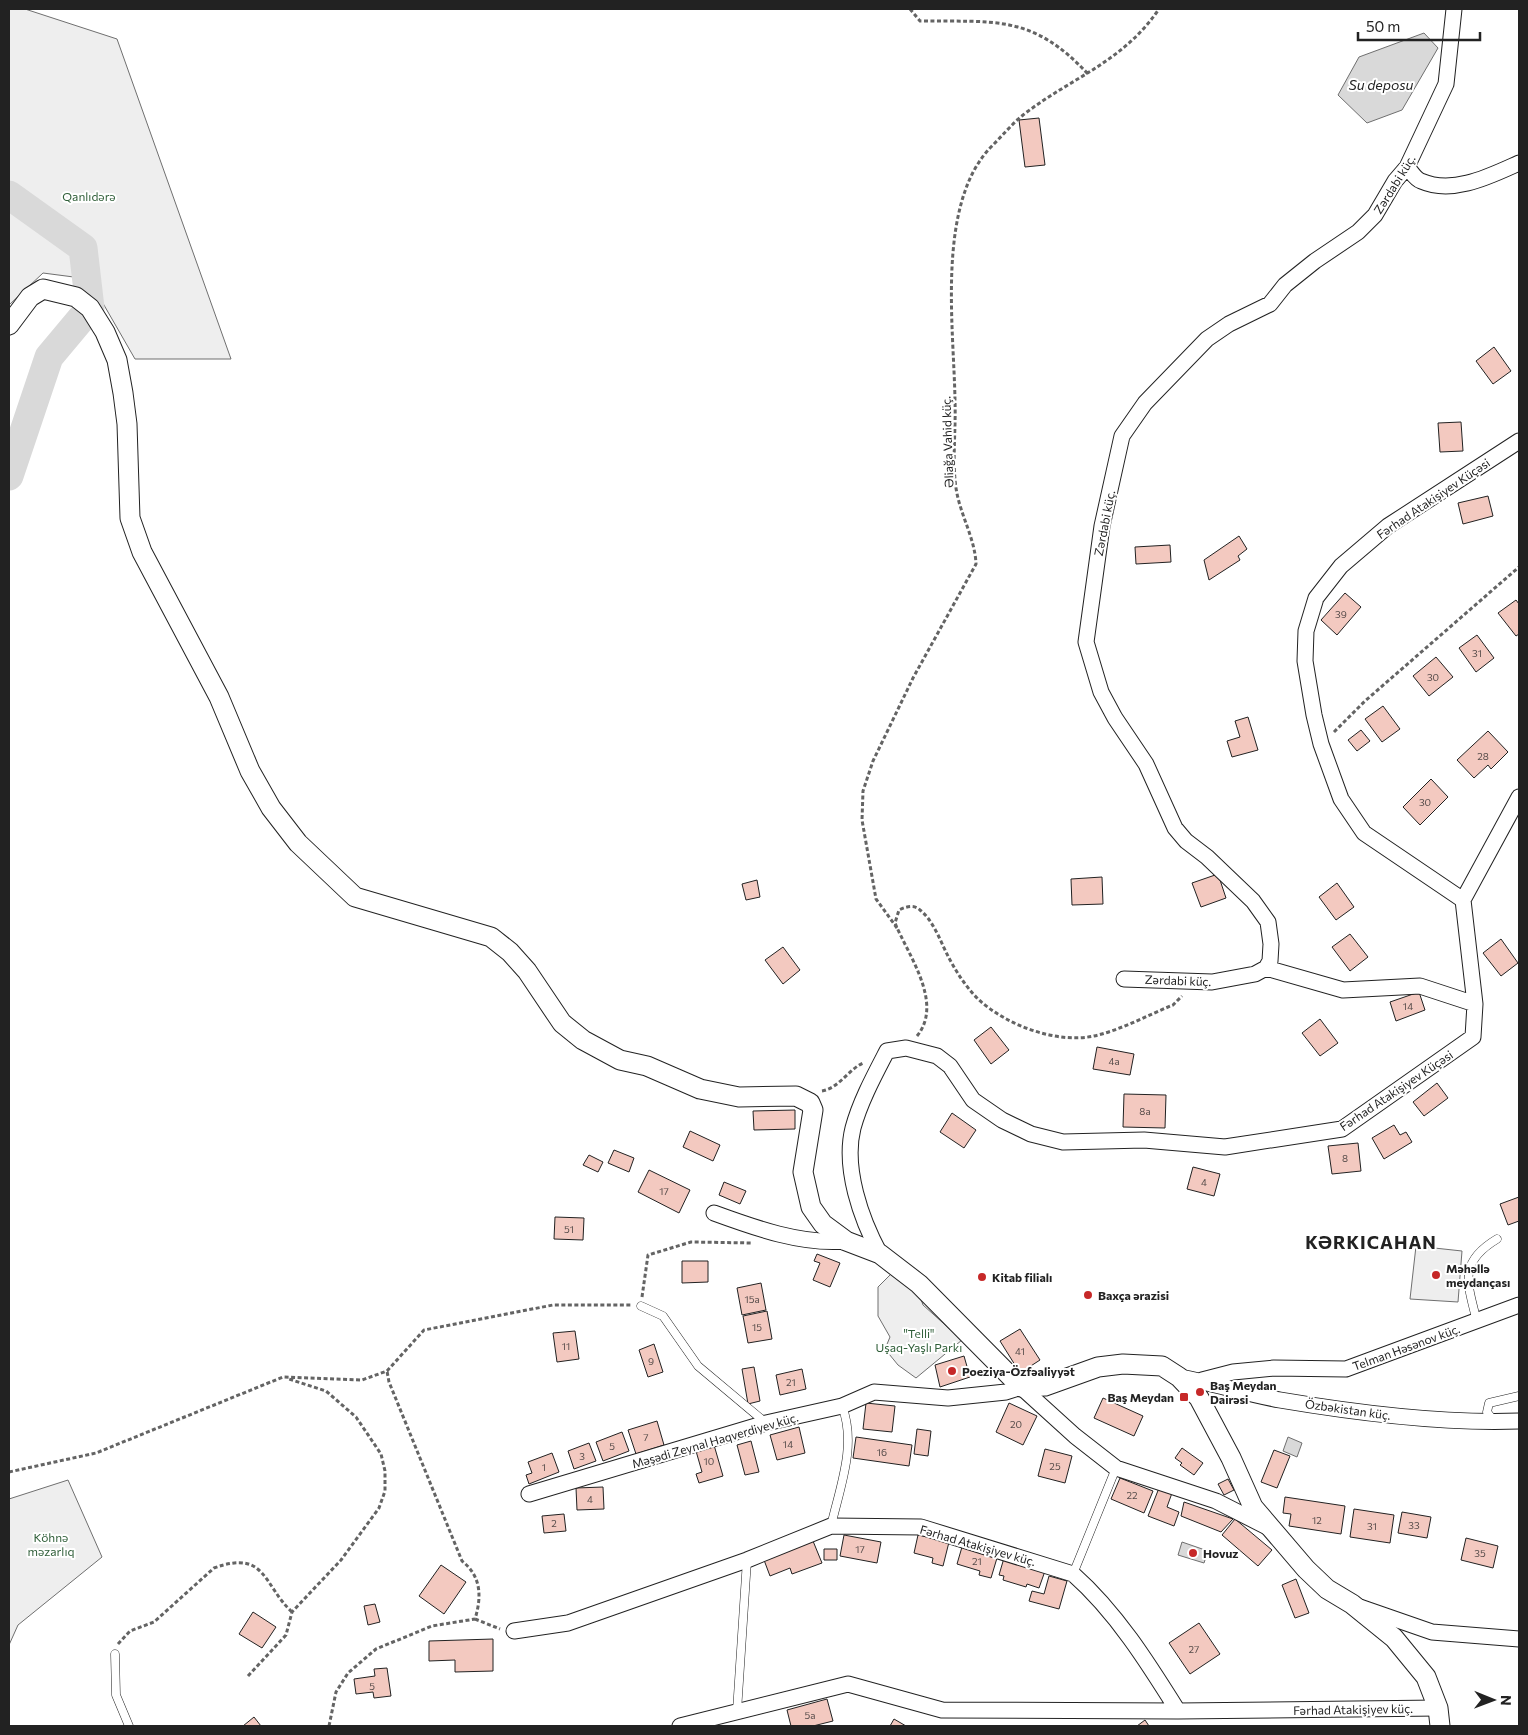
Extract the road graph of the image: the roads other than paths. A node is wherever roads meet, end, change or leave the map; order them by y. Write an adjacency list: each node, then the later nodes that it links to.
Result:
1 (1454, 9): 3 (street, Zərdabi küç.)
2 (1519, 164): 3 (street)
3 (1407, 167): 8 (street, Zərdabi küç.)
4 (9, 325): 13 (street)
5 (1519, 441): 7 (street, Fərhad Atakişiyev Küçəsi)
6 (1519, 797): 7 (street)
7 (1463, 900): 10 (street, Fərhad Atakişiyev Küçəsi)
8 (1266, 968): 9 (street, Zərdabi küç.); 10 (street)
9 (1124, 979)
10 (1475, 1004): 14 (street, Fərhad Atakişiyev Küçəsi)
11 (714, 1212): 13 (street)
12 (1497, 1239): 17 (lane)
13 (846, 1241): 14 (street)
14 (880, 1254): 20 (street)
15 (1519, 1305): 17 (street, Telman Həsənov küç.)
16 (641, 1306): 25 (lane)
17 (1477, 1322): 19 (street, Telman Həsənov küç.)
18 (1179, 1377): 19 (street, Özbəkistan küç.); 20 (street); 29 (street)
19 (1201, 1381): 23 (street, Özbəkistan küç.)
20 (1021, 1387): 22 (street, Məşədi Zeynal Haqverdiyev küç.); 26 (street)
21 (1519, 1396): 23 (lane)
22 (842, 1406): 25 (street, Məşədi Zeynal Haqverdiyev küç.); 28 (lane)
23 (1494, 1421): 24 (street, Özbəkistan küç.)
24 (1519, 1421)
25 (766, 1424): 27 (street, Məşədi Zeynal Haqverdiyev küç.)
26 (1116, 1468): 29 (street); 31 (lane)
27 (529, 1494)
28 (831, 1526): 30 (street, Fərhad Atakişiyev küç.); 31 (street, Fərhad Atakişiyev küç.)
29 (1275, 1532): 32 (street)
30 (747, 1560): 33 (street, Fərhad Atakişiyev küç.); 36 (lane)
31 (1073, 1574): 37 (street, Fərhad Atakişiyev küç.)
32 (1352, 1604): 34 (street); 38 (street)
33 (514, 1631)
34 (1519, 1639)
35 (116, 1654): 39 (lane)
36 (737, 1711): 37 (street, Fərhad Atakişiyev küç.); 40 (street, Fərhad Atakişiyev küç.)
37 (1178, 1711): 38 (street, Fərhad Atakişiyev küç.)
38 (1439, 1717)
39 (129, 1726)
40 (680, 1726)

